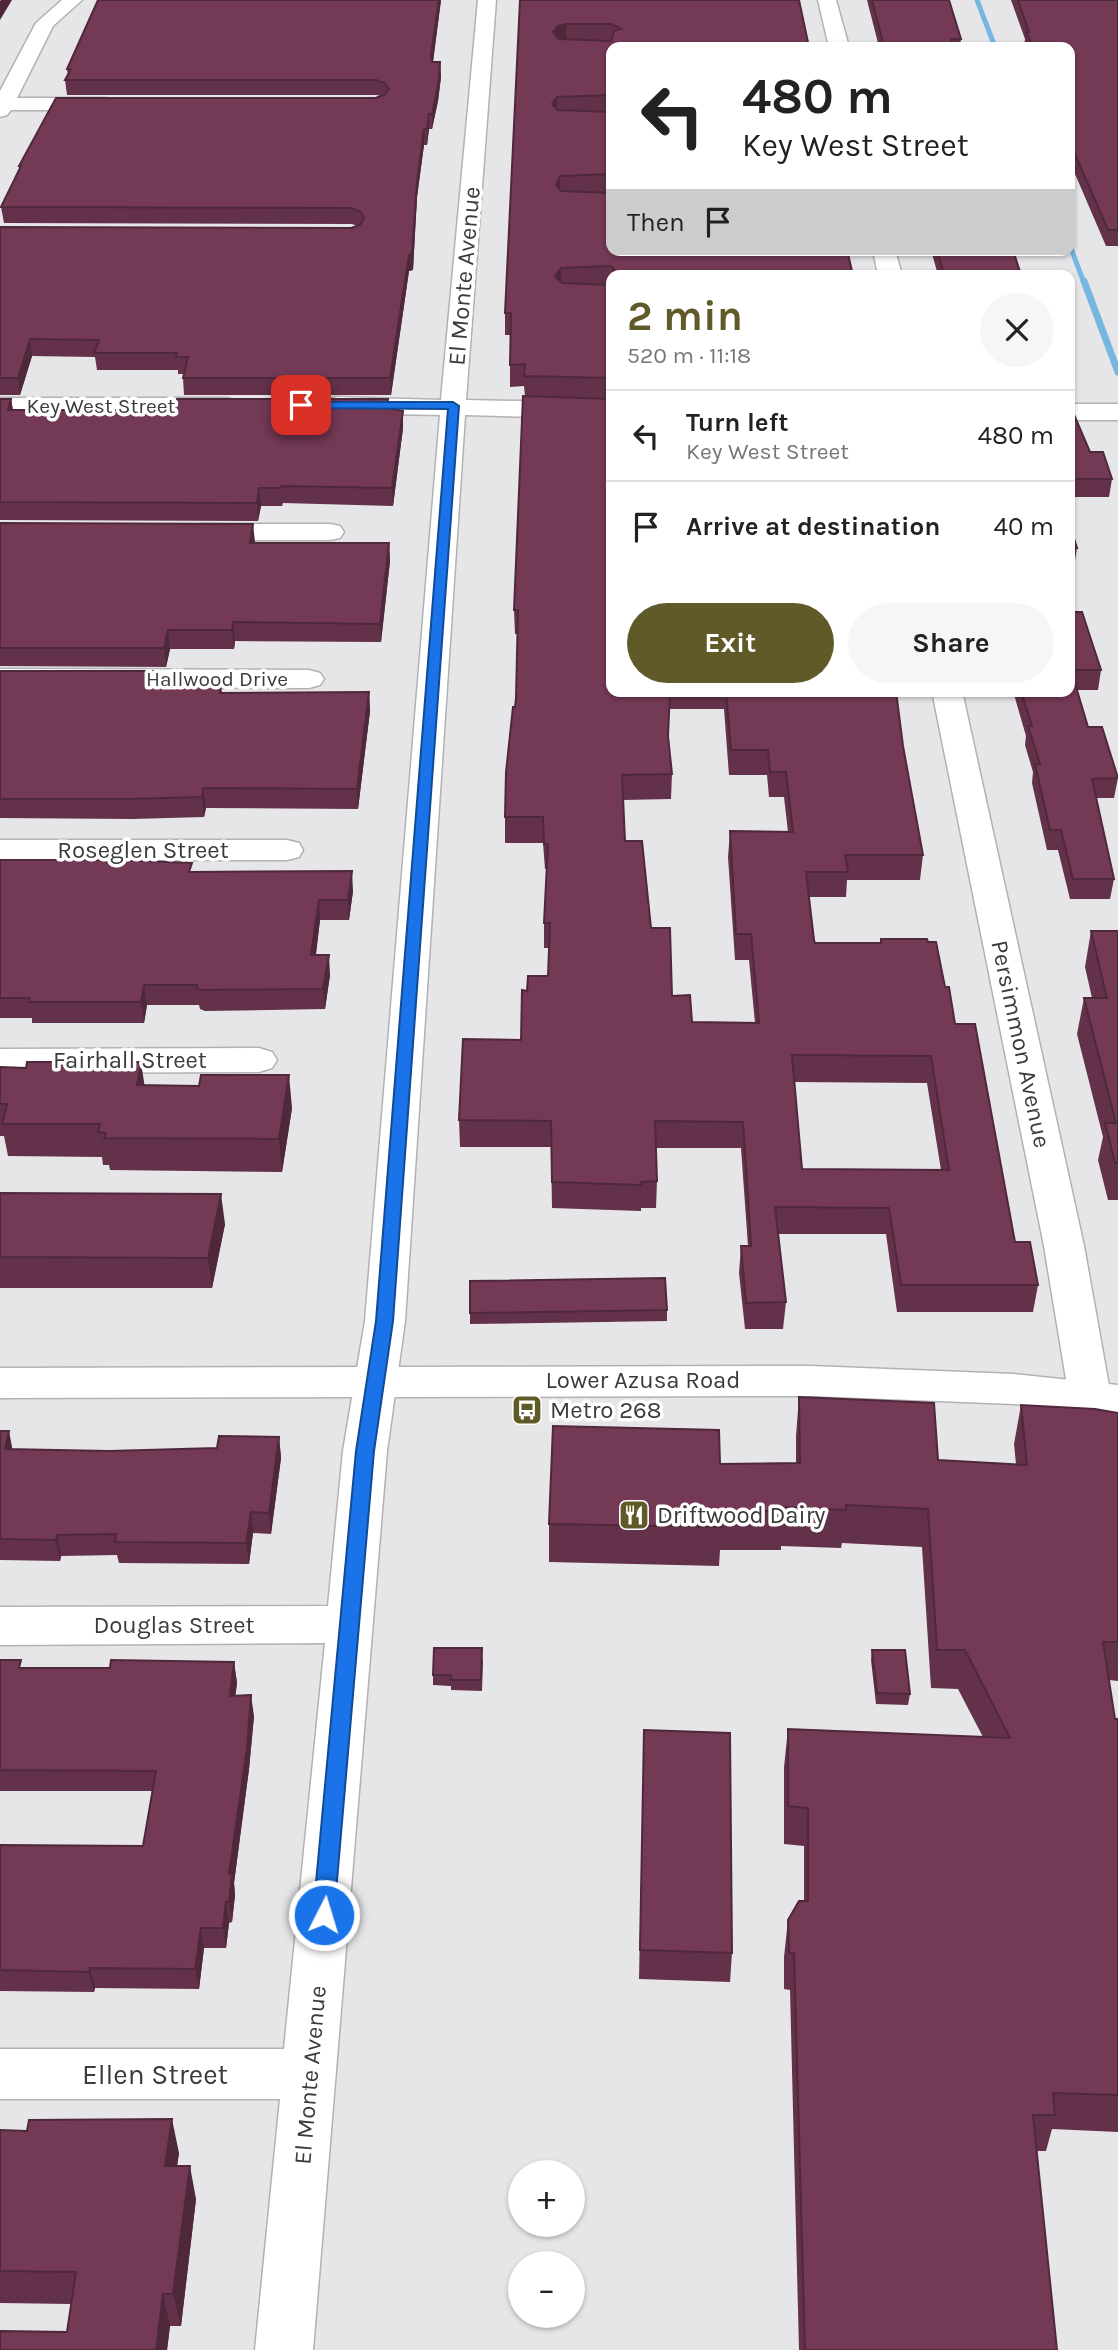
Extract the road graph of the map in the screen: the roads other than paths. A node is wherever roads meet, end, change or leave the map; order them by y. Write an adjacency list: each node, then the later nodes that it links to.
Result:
1 (73, 0): 6 (street)
2 (487, 0): 10 (street, El Monte Avenue)
3 (827, 0): 4 (street)
4 (838, 42)
5 (125, 104): 6 (street)
6 (2, 107)
7 (246, 405): 9 (street, Key West Street)
8 (314, 405): 10 (street)
9 (0, 406)
10 (453, 406): 11 (street); 24 (street, El Monte Avenue)
11 (606, 411)
12 (1075, 412): 13 (street)
13 (1112, 412)
14 (179, 532): 15 (street)
15 (330, 532)
16 (0, 678): 17 (street, Hallwood Drive)
17 (309, 679)
18 (948, 697): 25 (street, Persimmon Avenue)
19 (0, 850): 20 (street, Roseglen Street)
20 (287, 850)
21 (0, 1060): 22 (street, Fairhall Street)
22 (259, 1060)
23 (0, 1382): 24 (street, Lower Azusa Road)
24 (376, 1383): 25 (street, Lower Azusa Road); 26 (street, El Monte Avenue)
25 (1104, 1399)
26 (349, 1624): 27 (street, Douglas Street); 29 (street, El Monte Avenue)
27 (0, 1626)
28 (0, 2074): 29 (street, Ellen Street)
29 (310, 2074): 30 (street, El Monte Avenue)
30 (284, 2350)

